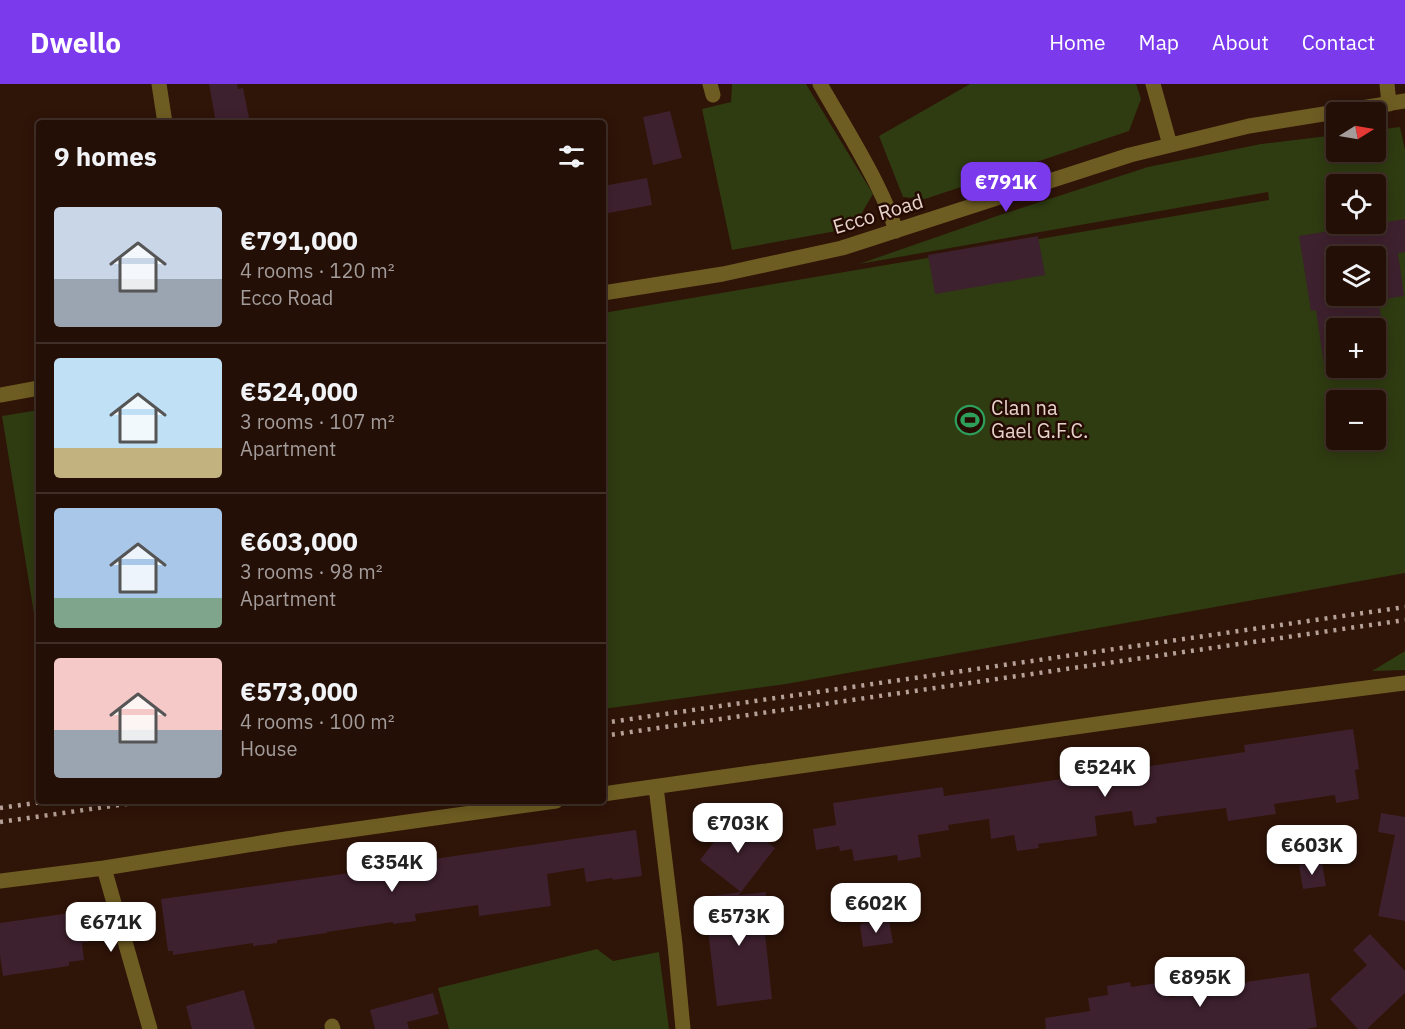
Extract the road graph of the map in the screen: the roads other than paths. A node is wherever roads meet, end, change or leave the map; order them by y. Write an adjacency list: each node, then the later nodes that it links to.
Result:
1 (159, 84): 7 (street)
2 (820, 84): 9 (street)
3 (1153, 84): 8 (street)
4 (1387, 84): 6 (street)
5 (1405, 101): 6 (street, Ecco Road)
6 (1389, 104): 8 (street, Ecco Road)
7 (165, 120)
8 (1170, 145): 9 (street, Ecco Road)
9 (896, 231): 10 (street, Ecco Road)
10 (606, 293)
11 (36, 389): 12 (street)
12 (0, 395)
13 (1405, 683): 14 (street)
14 (656, 787): 15 (street); 20 (street)
15 (606, 794)
16 (534, 804): 17 (street)
17 (104, 868): 18 (street); 19 (street)
18 (0, 881)
19 (150, 1029)
20 (683, 1029)

